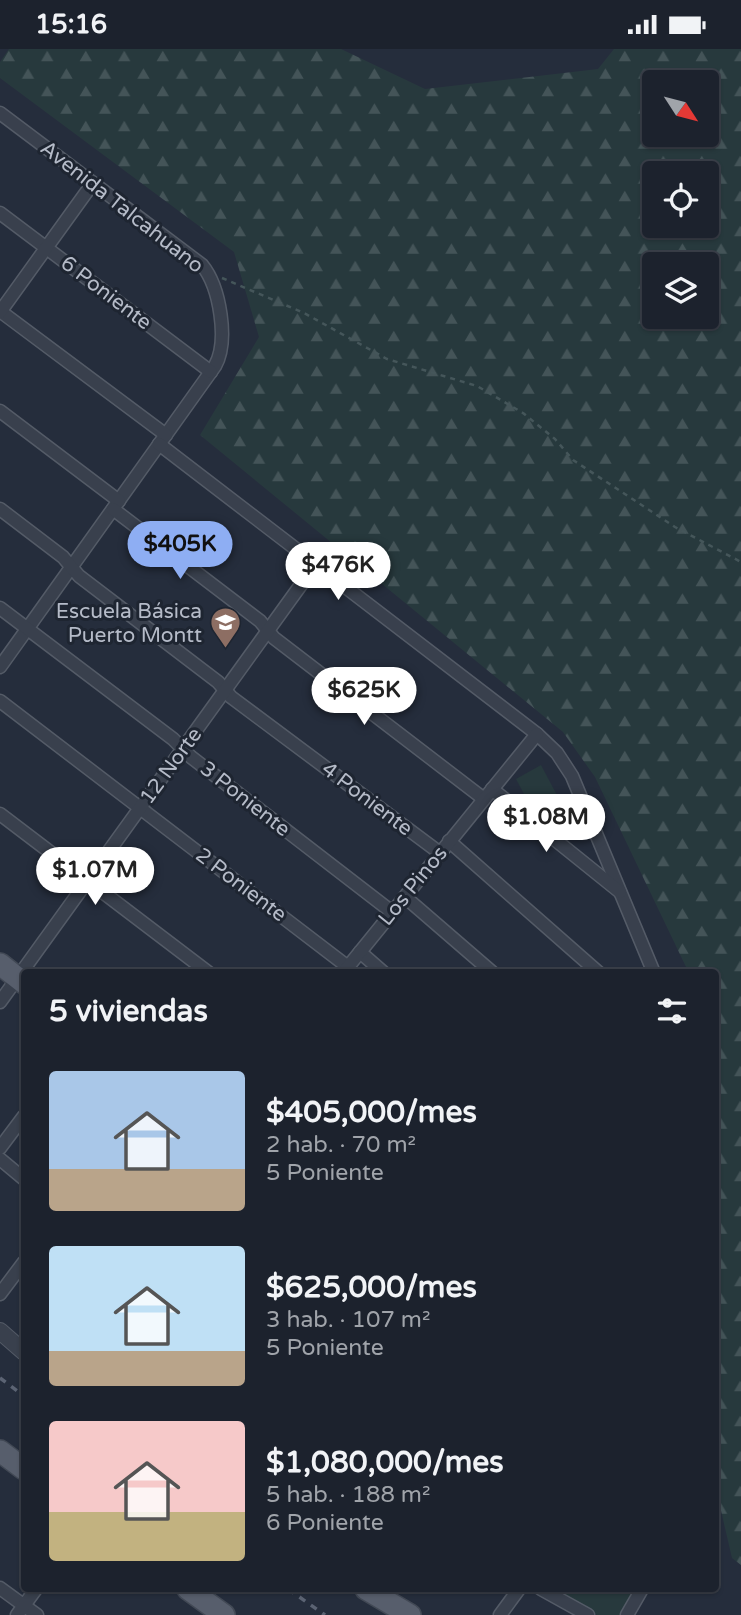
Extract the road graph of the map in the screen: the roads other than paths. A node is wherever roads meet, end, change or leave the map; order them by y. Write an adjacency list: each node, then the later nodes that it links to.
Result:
1 (0, 113): 2 (street, Avenida Talcahuano)
2 (93, 183): 4 (street); 6 (street, Avenida Talcahuano)
3 (0, 213): 4 (street, 6 Poniente)
4 (46, 248): 5 (street); 6 (street, 6 Poniente)
5 (0, 312): 8 (street)
6 (211, 372): 8 (street, Avenida Talcahuano)
7 (0, 411): 9 (street)
8 (163, 440): 9 (street, Avenida Talcahuano); 11 (street)
9 (116, 505): 12 (street, Avenida Talcahuano); 15 (street)
10 (0, 509): 12 (street, 4 Poniente)
11 (316, 564): 15 (street, 12 Norte); 19 (street)
12 (71, 567): 14 (street, Avenida Talcahuano); 17 (street, 4 Poniente)
13 (0, 608): 14 (street, 3 Poniente)
14 (27, 629): 16 (street, Avenida Talcahuano); 20 (street, 3 Poniente)
15 (268, 630): 17 (street, 12 Norte); 21 (street)
16 (0, 667)
17 (225, 690): 20 (street, 12 Norte); 25 (street, 4 Poniente)
18 (0, 701): 22 (street, 2 Poniente)
19 (537, 734): 21 (street, Los Pinos); 27 (street)
20 (183, 749): 22 (street, 12 Norte); 29 (street, 3 Poniente)
21 (488, 794): 24 (street, Los Pinos); 27 (street)
22 (140, 808): 26 (street, 12 Norte); 34 (street, 2 Poniente)
23 (0, 814): 26 (street)
24 (449, 841): 25 (street, Los Pinos); 38 (street)
25 (440, 853): 28 (street, Los Pinos)
26 (88, 881): 32 (street, 12 Norte); 33 (street)
27 (621, 893): 39 (street)
28 (405, 897): 29 (street, Los Pinos); 37 (street)
29 (392, 912): 30 (street, Los Pinos)
30 (360, 952): 35 (street, Los Pinos); 36 (street)
31 (0, 964): 40 (main road)
32 (28, 969)
33 (204, 969)
34 (344, 969)
35 (346, 969)
36 (379, 969)
37 (488, 969)
38 (594, 969)
39 (652, 969)
40 (21, 980): 41 (street, 12 Norte)
41 (0, 1002)
42 (21, 1120): 43 (street)
43 (0, 1148)
44 (0, 1159): 45 (street)
45 (21, 1176)
46 (21, 1266): 47 (street)
47 (0, 1294)
48 (0, 1331): 49 (street)
49 (21, 1349)
50 (0, 1451): 51 (main road)
51 (21, 1467)
52 (0, 1588): 59 (street)
53 (34, 1592): 59 (street)
54 (192, 1592): 61 (main road)
55 (371, 1592): 62 (main road)
56 (517, 1592): 63 (street)
57 (547, 1592): 64 (street)
58 (640, 1592): 65 (street)
59 (21, 1610): 60 (street)
60 (37, 1615)
61 (224, 1615)
62 (410, 1615)
63 (500, 1615)
64 (589, 1615)
65 (627, 1615)

